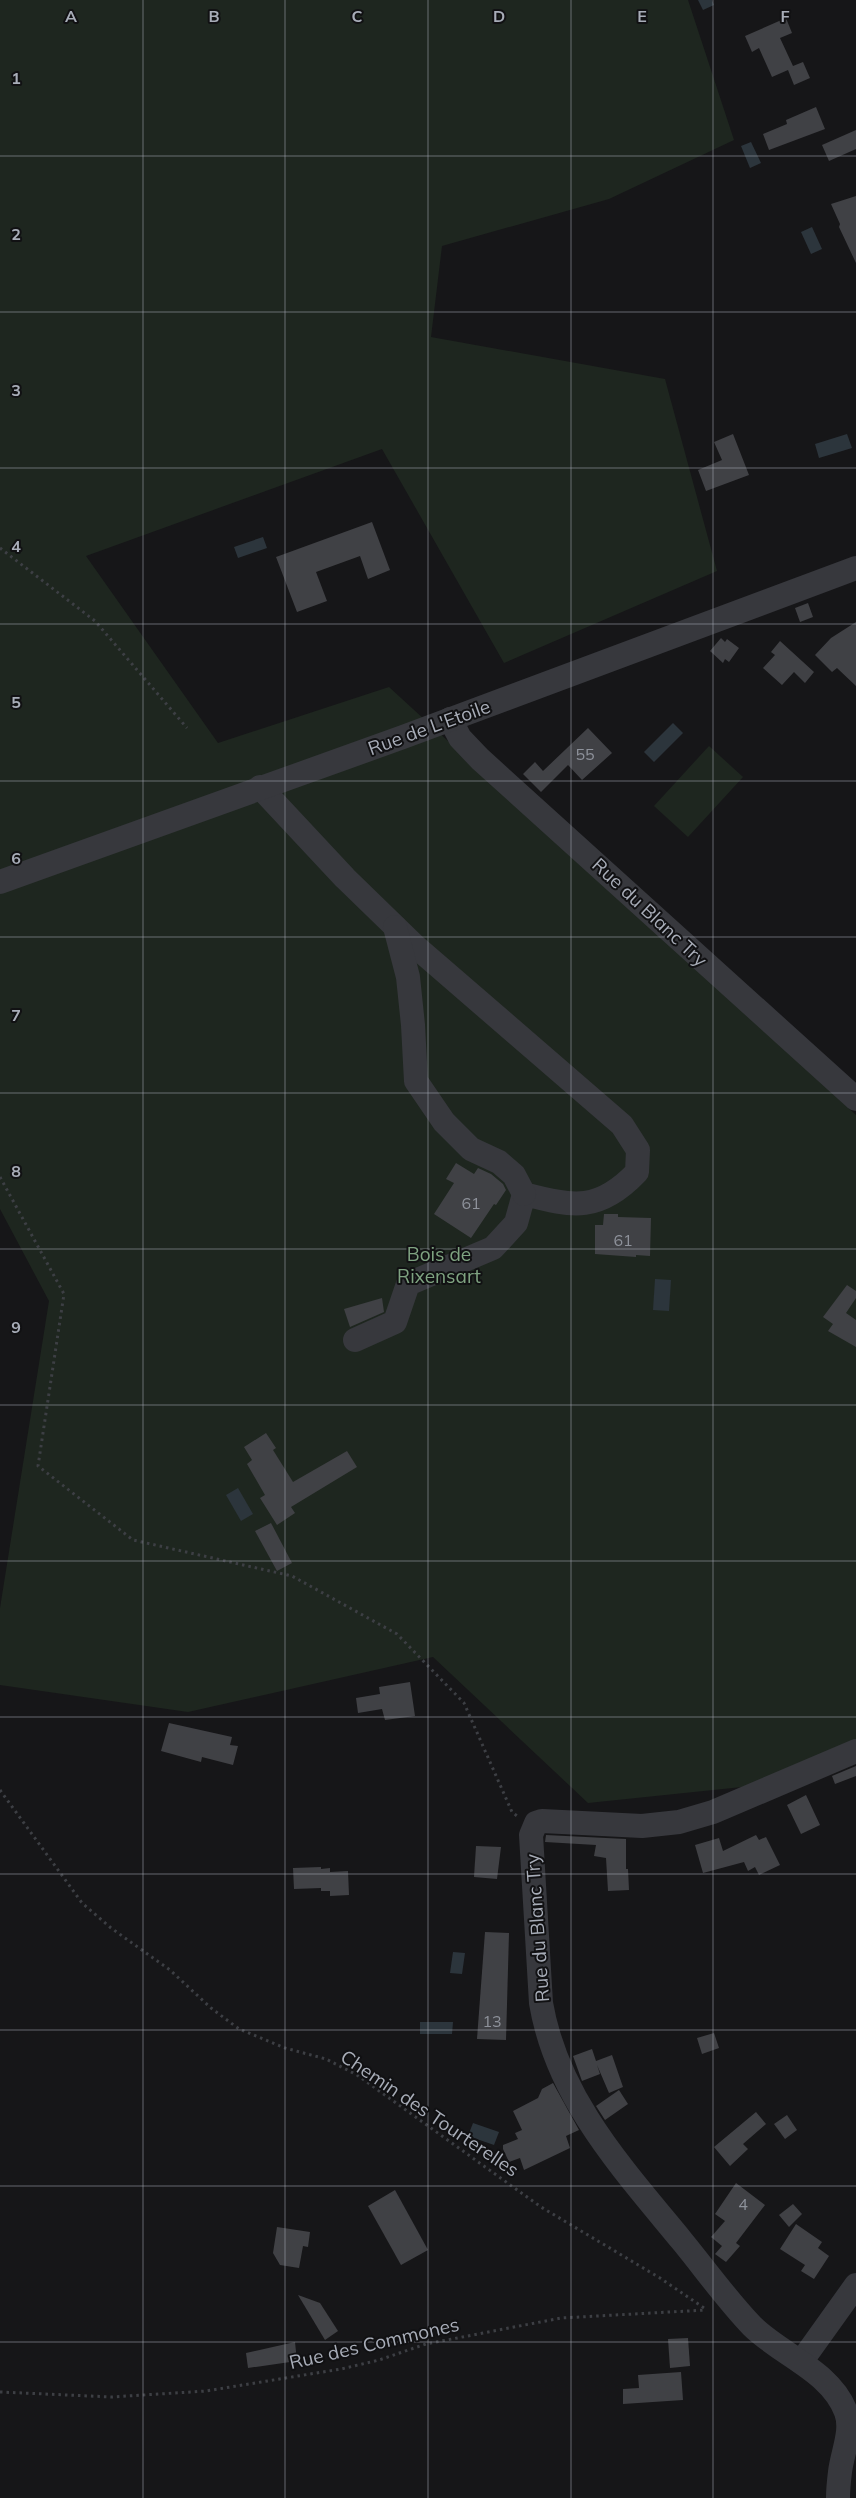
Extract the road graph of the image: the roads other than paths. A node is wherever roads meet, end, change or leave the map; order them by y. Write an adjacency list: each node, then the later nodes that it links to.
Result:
1 (856, 568): 2 (street, Rue de L'Etoile)
2 (450, 719): 3 (street, Rue de L'Etoile); 6 (street, Rue du Blanc Try)
3 (260, 787): 4 (street, Rue de L'Etoile); 5 (street)
4 (0, 882)
5 (395, 927): 7 (street); 7 (street)
6 (856, 1099)
7 (524, 1194): 8 (street)
8 (356, 1340)
9 (856, 1751): 11 (street, Rue du Blanc Try)
10 (856, 2285): 11 (street)
11 (801, 2362): 12 (street, Rue du Blanc Try)
12 (852, 2434): 13 (street)
13 (838, 2498)

